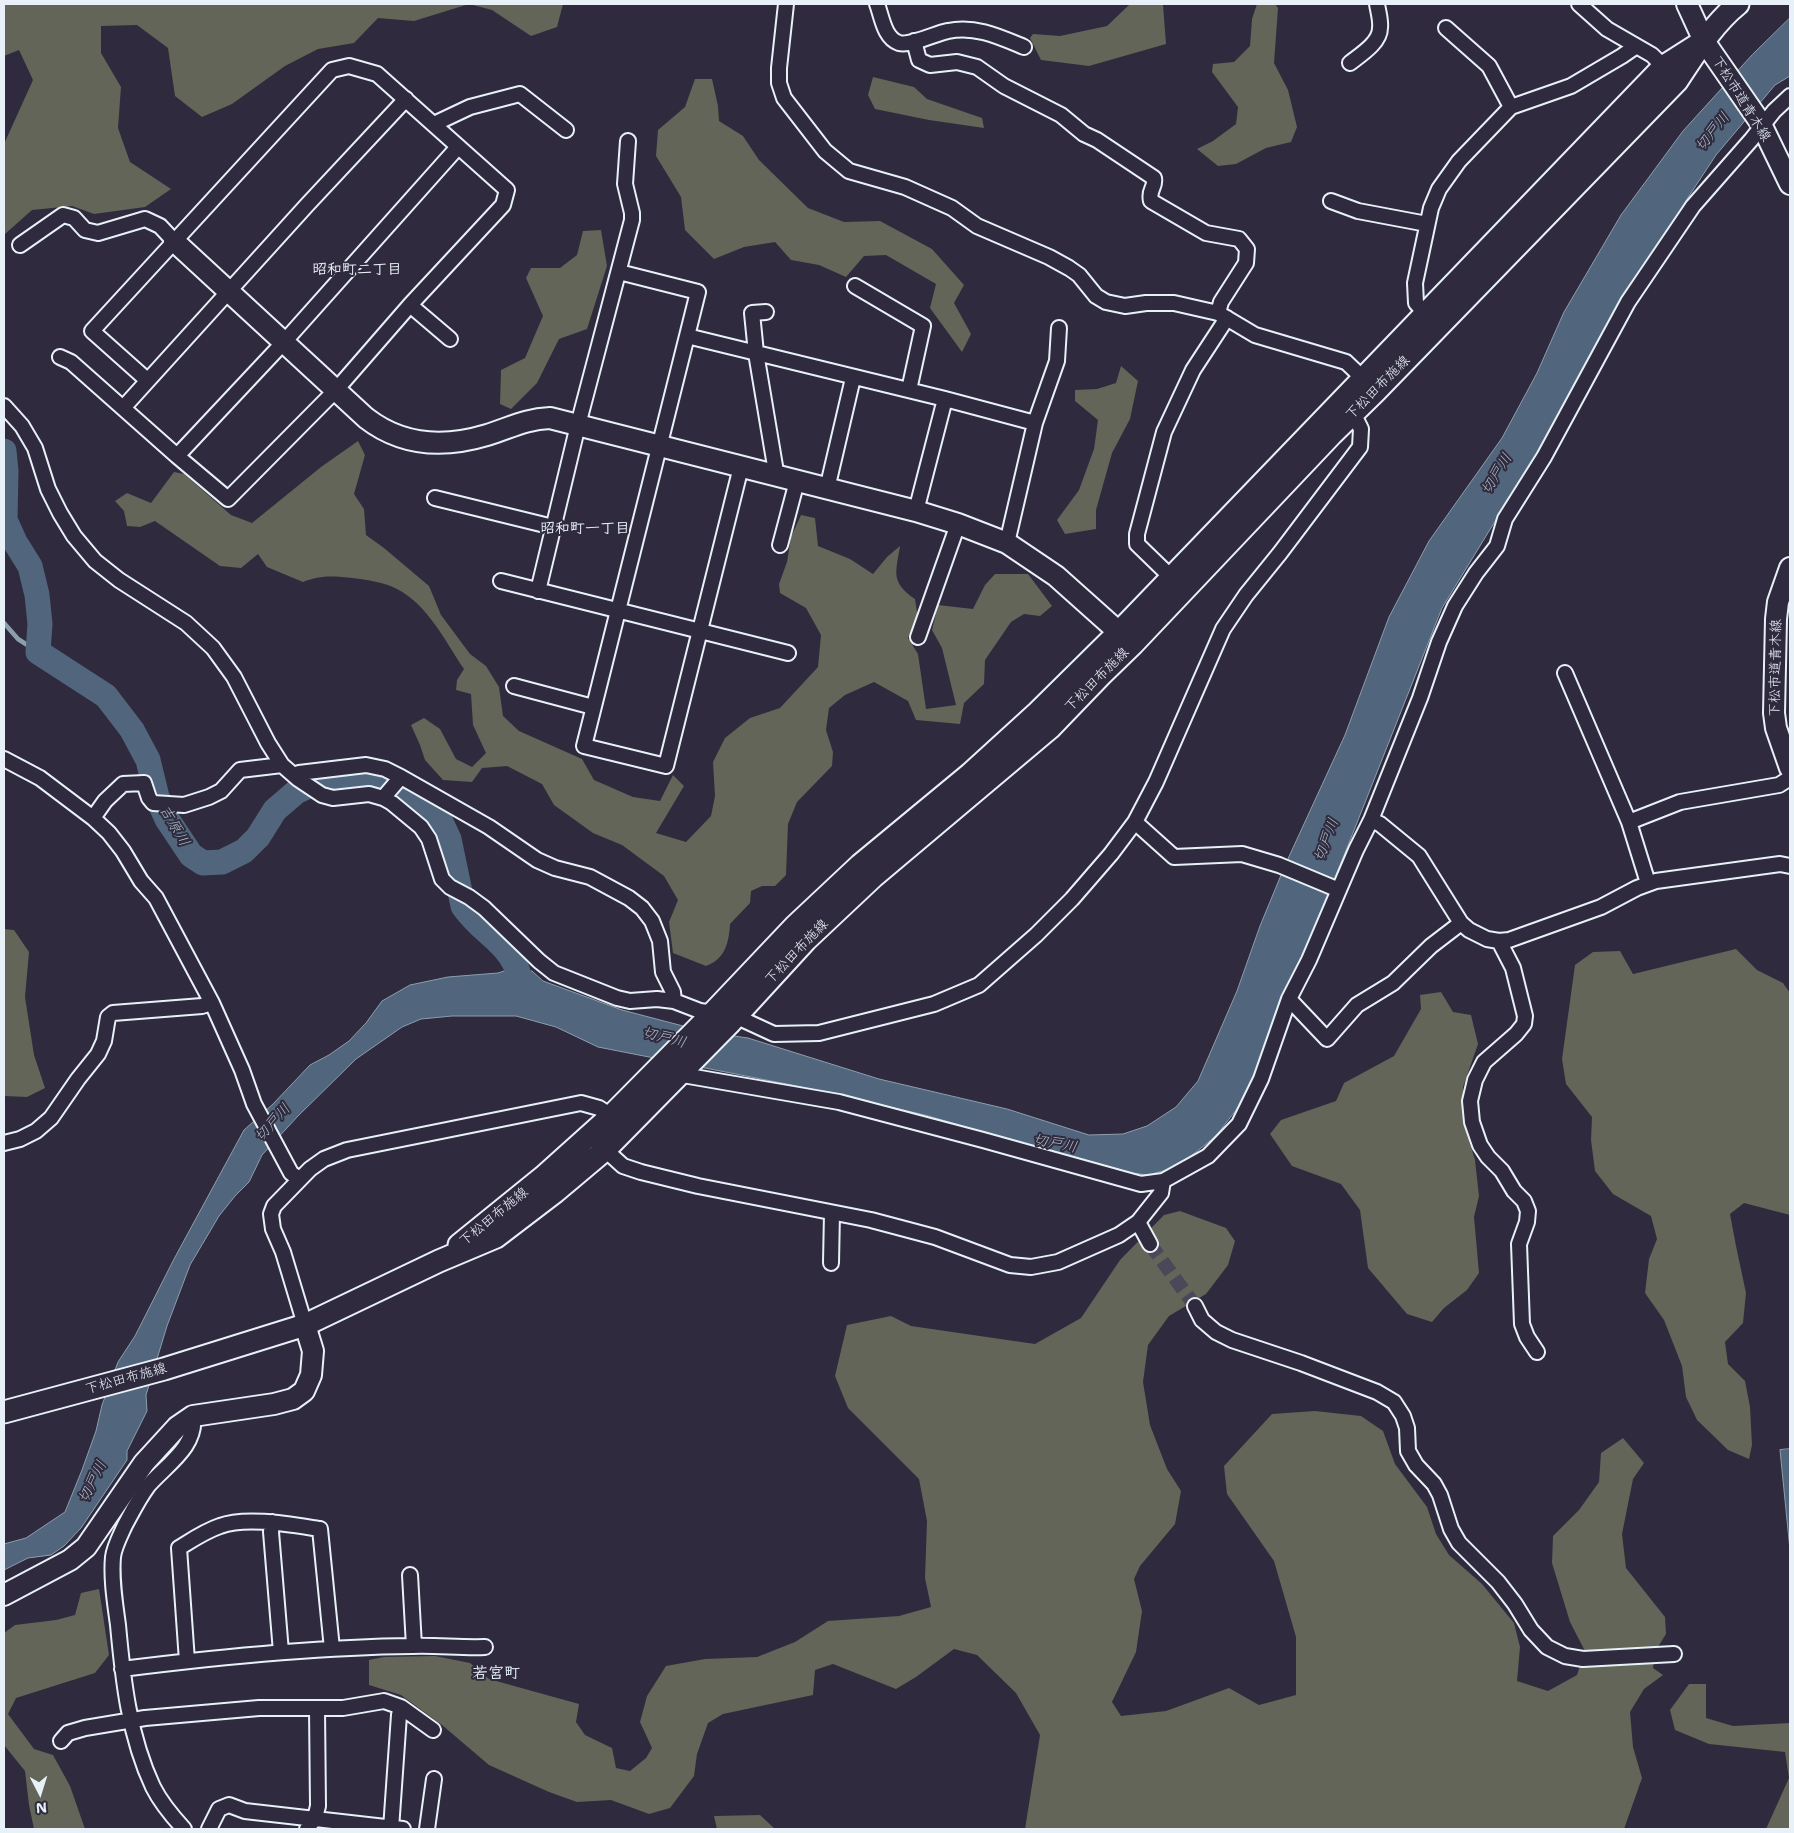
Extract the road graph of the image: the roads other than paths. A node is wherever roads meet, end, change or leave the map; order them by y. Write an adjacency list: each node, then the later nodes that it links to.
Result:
1 (786, 4): 32 (street)
2 (877, 4): 8 (street)
3 (1377, 4): 12 (street)
4 (1579, 4): 11 (street)
5 (1687, 4): 9 (street, 下松市道青木線)
6 (1738, 4): 9 (main road, 下松田布施線)
7 (1446, 28): 16 (street)
8 (914, 41): 10 (street); 32 (street)
9 (1704, 41): 13 (main road, 下松田布施線); 18 (street, 下松市道青木線)
10 (1024, 47)
11 (1635, 47): 13 (street); 16 (street)
12 (1350, 63)
13 (1670, 74): 33 (main road, 下松田布施線)
14 (1790, 96): 18 (street)
15 (406, 99): 17 (street); 25 (street); 29 (street)
16 (1511, 107): 24 (street)
17 (434, 124): 19 (street); 21 (street)
18 (1761, 125): 22 (street, 下松市道青木線); 83 (street)
19 (566, 130)
20 (628, 140): 27 (street)
21 (458, 147): 30 (street); 37 (street)
22 (1790, 184)
23 (1331, 201): 24 (street)
24 (1427, 224): 33 (street)
25 (174, 241): 26 (street); 29 (street); 41 (street)
26 (20, 245)
27 (619, 272): 35 (street); 50 (street)
28 (855, 286): 44 (street)
29 (229, 292): 37 (street); 41 (street)
30 (410, 306): 36 (street); 43 (street)
31 (766, 312): 38 (street)
32 (1223, 315): 42 (street); 63 (street)
33 (1431, 320): 42 (main road, 下松田布施線)
34 (1059, 328): 49 (street)
35 (687, 336): 38 (street); 51 (street)
36 (450, 339)
37 (284, 342): 43 (street); 52 (street)
38 (756, 353): 40 (street); 54 (street)
39 (60, 357): 47 (street)
40 (854, 378): 44 (street); 56 (street)
41 (147, 380): 47 (street)
42 (1370, 384): 48 (main road, 下松田布施線); 63 (main road, 下松田布施線)
43 (336, 390): 50 (street); 52 (street)
44 (909, 390): 45 (street)
45 (945, 399): 49 (street); 58 (street)
46 (4, 406): 76 (street)
47 (123, 408): 52 (street)
48 (1353, 413): 70 (main road, 下松田布施線); 84 (street)
49 (1035, 422): 61 (street)
50 (578, 425): 51 (street); 60 (street)
51 (660, 446): 53 (street); 67 (street)
52 (177, 456)
53 (741, 467): 54 (street); 68 (street)
54 (774, 475): 55 (street)
55 (797, 481): 56 (street); 62 (street)
56 (827, 489): 58 (street)
57 (435, 498): 60 (street)
58 (916, 511): 59 (street)
59 (958, 524): 61 (street); 69 (street)
60 (553, 527): 66 (street)
61 (1007, 543): 70 (street)
62 (780, 545)
63 (1171, 577): 70 (main road, 下松田布施線)
64 (1789, 577): 77 (street, 下松市道青木線)
65 (501, 581): 66 (street)
66 (538, 591): 67 (street)
67 (618, 610): 68 (street); 74 (street)
68 (699, 631): 71 (street); 74 (street)
69 (918, 637)
70 (1126, 638): 94 (main road, 下松田布施線)
71 (788, 653)
72 (1565, 673): 85 (street)
73 (514, 686): 74 (street)
74 (593, 707)
75 (4, 759): 82 (street)
76 (282, 765): 78 (street); 82 (street)
77 (1790, 768)
78 (296, 777): 79 (street); 81 (street)
79 (401, 777): 81 (street); 92 (street)
80 (1790, 778): 85 (street)
81 (382, 798): 92 (street)
82 (93, 818): 93 (street)
83 (1370, 820): 88 (street); 89 (street)
84 (1135, 822): 88 (street); 94 (street)
85 (1629, 822): 87 (street)
86 (1790, 866): 87 (street)
87 (1648, 883): 90 (street)
88 (1337, 888): 91 (street)
89 (1461, 923): 90 (street); 91 (street)
90 (1499, 941): 107 (street)
91 (1290, 999): 100 (street)
92 (674, 1001): 94 (street)
93 (212, 1003): 97 (street); 99 (street)
94 (721, 1018): 95 (main road, 下松田布施線)
95 (674, 1070): 96 (main road, 下松田布施線); 100 (street)
96 (619, 1121): 98 (main road, 下松田布施線); 99 (street)
97 (4, 1143)
98 (597, 1143): 101 (street); 106 (main road, 下松田布施線)
99 (299, 1179): 106 (street)
100 (1164, 1181): 102 (street)
101 (832, 1212): 102 (street); 104 (street)
102 (1138, 1222): 103 (street)
103 (1150, 1244)
104 (830, 1263)
105 (1194, 1306): 117 (street)
106 (305, 1325): 108 (main road, 下松田布施線); 109 (street)
107 (1537, 1352)
108 (4, 1412)
109 (193, 1416): 112 (street); 119 (street)
110 (272, 1522): 115 (street); 116 (street); 118 (street)
111 (410, 1575): 113 (street)
112 (4, 1595)
113 (414, 1646): 114 (street); 115 (street)
114 (485, 1647)
115 (332, 1649): 116 (street)
116 (281, 1652): 118 (street)
117 (1674, 1654)
118 (187, 1661): 119 (street)
119 (122, 1669): 122 (street)
120 (401, 1707): 121 (street); 123 (street); 129 (street)
121 (318, 1710): 122 (street); 126 (street)
122 (132, 1721): 124 (street); 127 (street)
123 (433, 1730)
124 (61, 1742)
125 (434, 1779): 130 (street)
126 (311, 1824): 128 (street); 129 (street)
127 (180, 1828)
128 (209, 1829)
129 (396, 1829)
130 (427, 1829)

